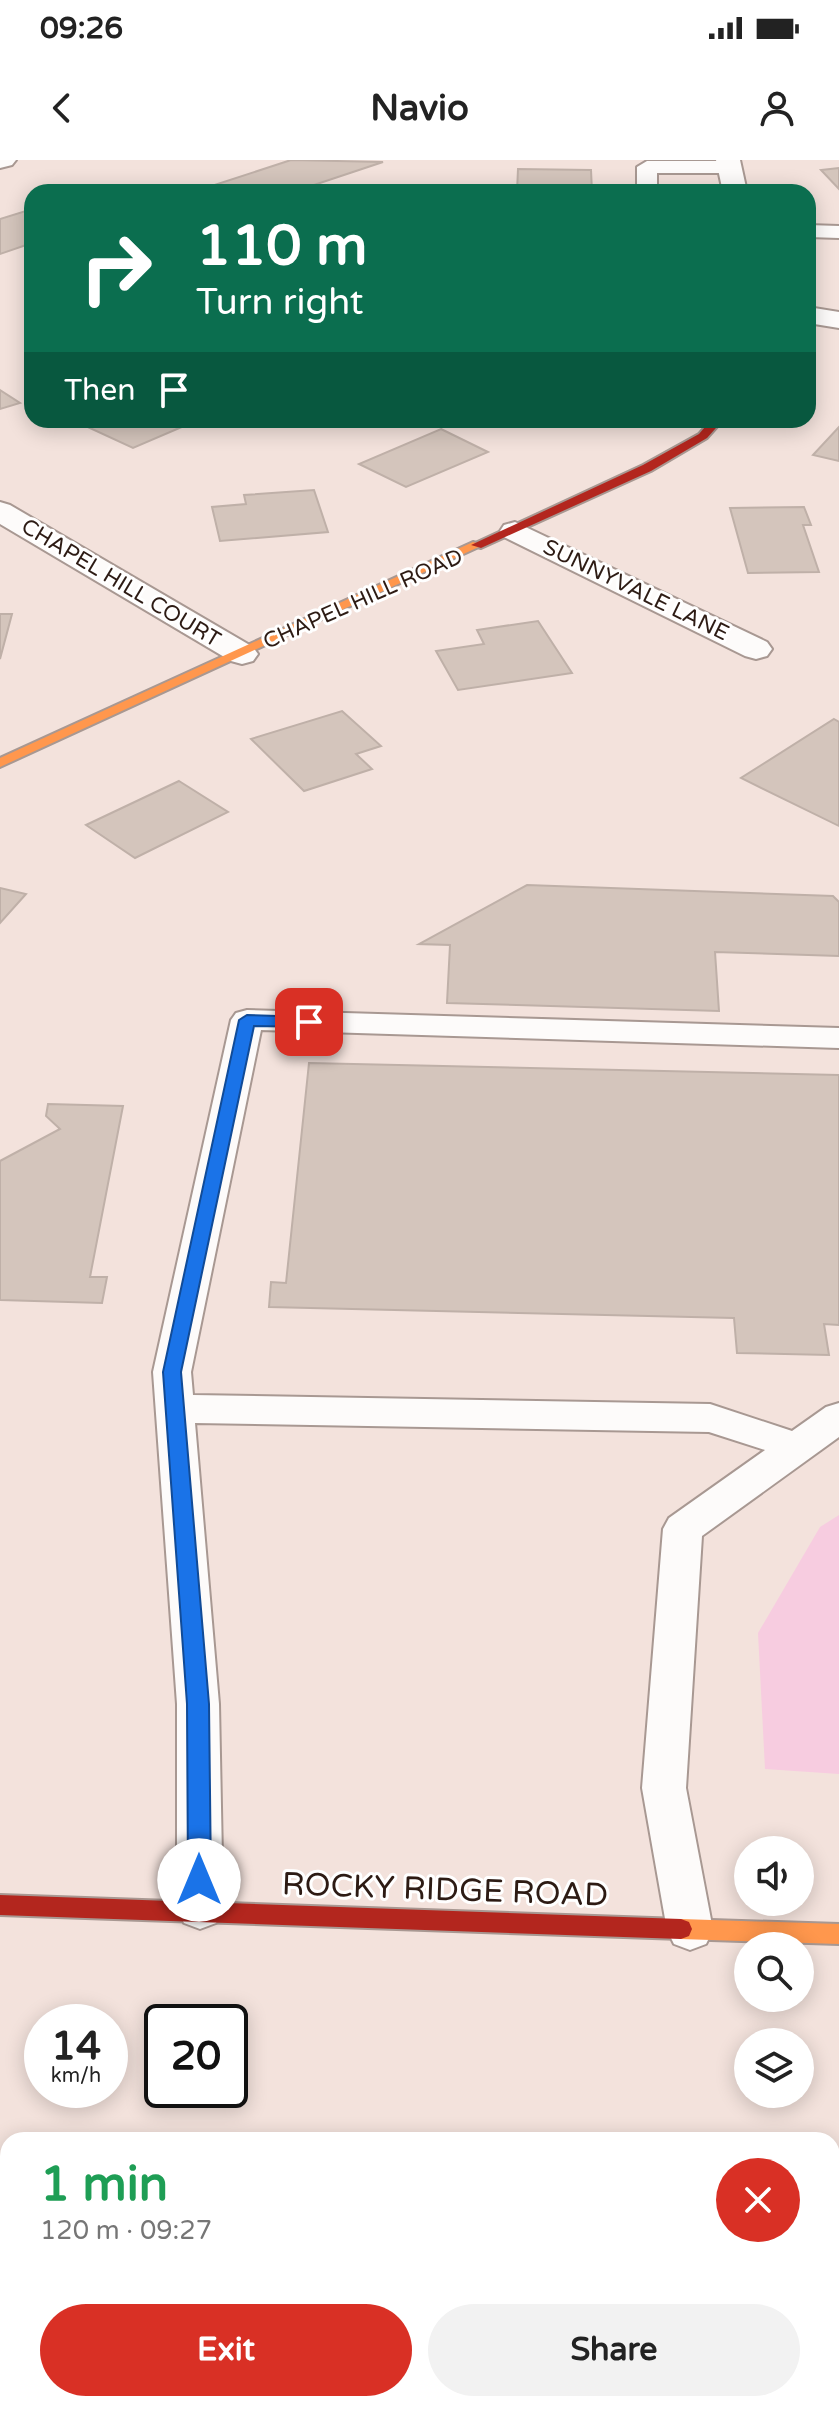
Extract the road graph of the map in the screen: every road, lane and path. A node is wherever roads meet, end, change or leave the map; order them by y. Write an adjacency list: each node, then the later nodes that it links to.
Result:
1 (729, 164): 2 (lane); 3 (street)
2 (647, 184)
3 (733, 184)
4 (816, 231): 5 (lane)
5 (839, 232)
6 (816, 316): 7 (street)
7 (839, 320)
8 (710, 428): 10 (street, CHAPEL HILL ROAD)
9 (0, 511): 12 (street, CHAPEL HILL COURT)
10 (515, 531): 11 (street, SUNNYVALE LANE); 12 (street, CHAPEL HILL ROAD)
11 (756, 649)
12 (242, 654): 13 (street, CHAPEL HILL ROAD)
13 (0, 763)
14 (839, 1038): 15 (lane)
15 (173, 1409): 17 (lane); 19 (lane)
16 (839, 1417): 17 (lane)
17 (798, 1447): 20 (lane)
18 (0, 1905): 19 (street, ROCKY RIDGE ROAD)
19 (200, 1909): 20 (street, ROCKY RIDGE ROAD)
20 (690, 1930): 21 (street, ROCKY RIDGE ROAD)
21 (839, 1934)

